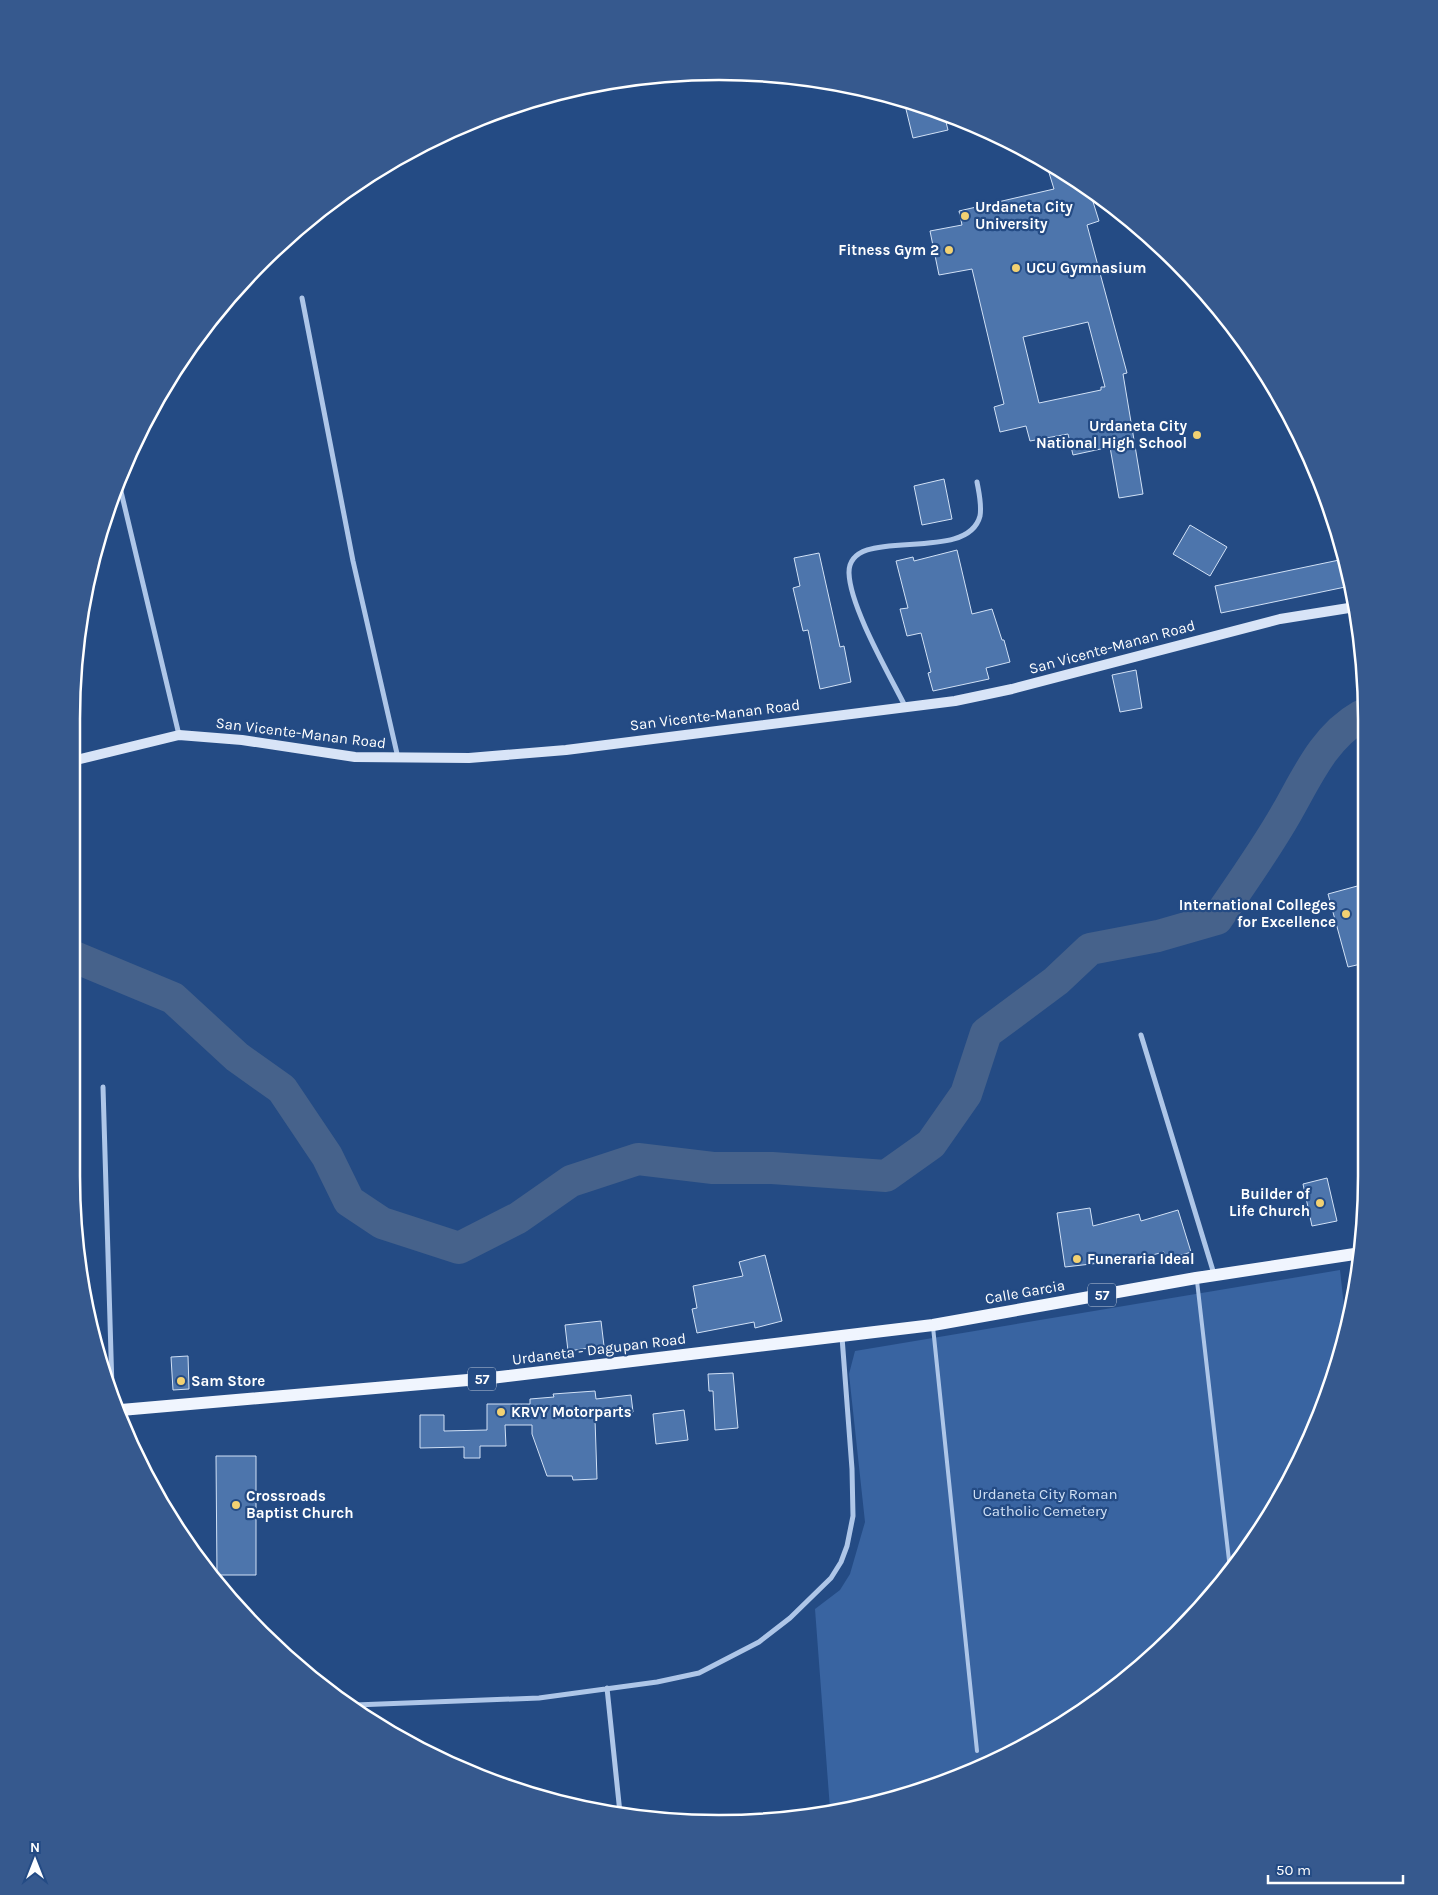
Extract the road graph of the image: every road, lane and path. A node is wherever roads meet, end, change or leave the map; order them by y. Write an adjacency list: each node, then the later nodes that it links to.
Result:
1 (302, 298): 8 (street)
2 (977, 482): 5 (street)
3 (122, 494): 6 (street)
4 (1348, 607): 5 (street, San Vicente-Manan Road)
5 (905, 706): 8 (street, San Vicente-Manan Road)
6 (179, 735): 7 (street, San Vicente-Manan Road); 8 (street, San Vicente-Manan Road)
7 (80, 759)
8 (398, 759)
9 (1142, 1035): 12 (street)
10 (103, 1087): 16 (street)
11 (1353, 1254): 12 (main road, Calle Garcia / 57)
12 (1215, 1275): 13 (main road, Calle Garcia / 57)
13 (1196, 1278): 14 (main road, Calle Garcia / 57); 18 (lane)
14 (932, 1325): 15 (main road, Calle Garcia / 57); 21 (lane)
15 (842, 1336): 17 (main road, Urdaneta - Dagupan Road / 57); 19 (street)
16 (112, 1373)
17 (125, 1410)
18 (1229, 1561)
19 (607, 1688): 20 (street); 22 (street)
20 (361, 1705)
21 (977, 1752)
22 (619, 1807)

